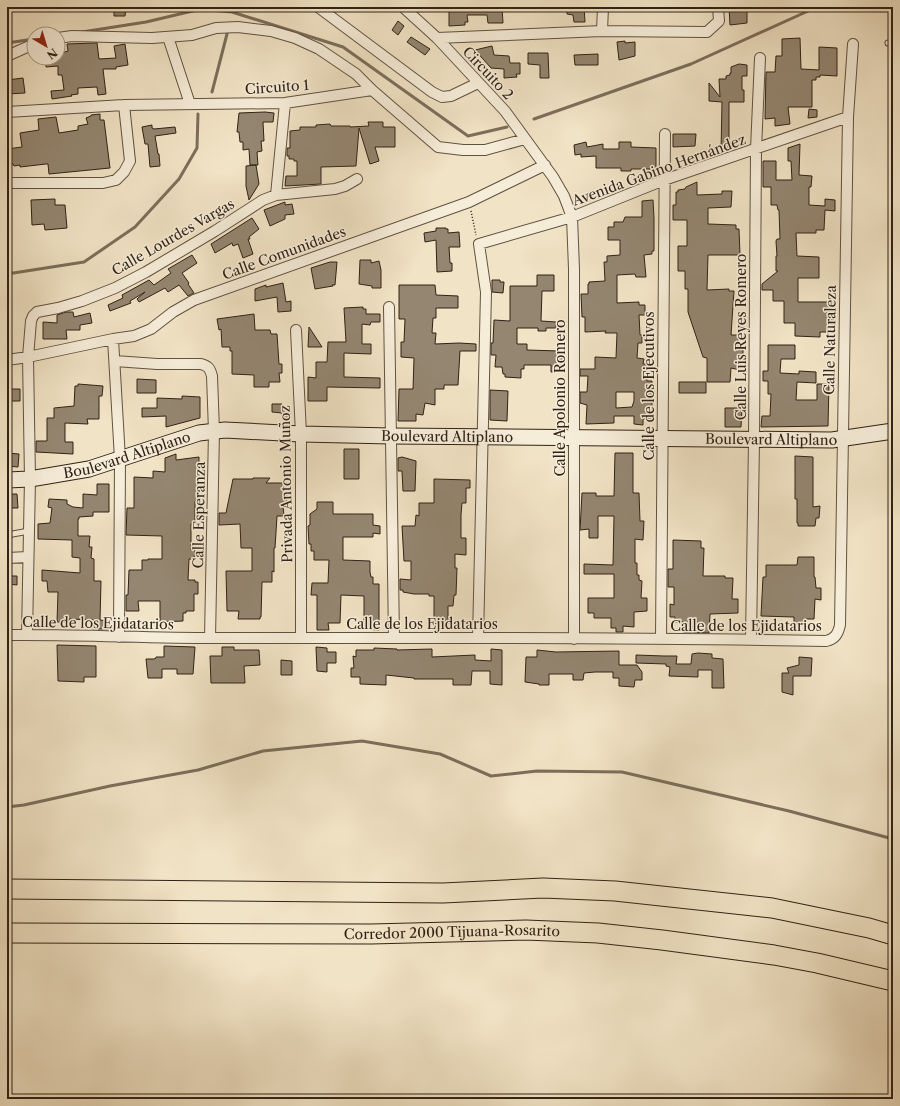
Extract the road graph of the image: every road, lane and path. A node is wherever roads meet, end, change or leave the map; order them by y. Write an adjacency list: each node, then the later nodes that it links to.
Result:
1 (318, 7): 13 (street)
2 (403, 7): 8 (street, Circuito 2)
3 (603, 7): 5 (street)
4 (718, 7): 5 (street)
5 (602, 31): 8 (street)
6 (66, 37): 7 (street)
7 (168, 37): 14 (street); 16 (street)
8 (437, 38): 13 (street, Circuito 2)
9 (853, 44): 19 (street, Calle Naturaleza)
10 (26, 48): 11 (street)
11 (7, 56)
12 (760, 58): 22 (street, Calle Luis Reyes Romero)
13 (478, 83): 21 (street, Circuito 2)
14 (372, 90): 15 (street, Circuito 1); 21 (street)
15 (285, 103): 16 (street, Circuito 1); 27 (street)
16 (190, 104): 17 (street, Circuito 1)
17 (124, 105): 18 (street, Circuito 1); 26 (street)
18 (7, 112)
19 (848, 117): 22 (street, Avenida Gabino Hernández); 44 (street, Calle Naturaleza)
20 (665, 134): 25 (street, Calle de los Ejecutivos)
21 (525, 139): 23 (street, Circuito 2)
22 (756, 149): 25 (street, Avenida Gabino Hernández); 45 (street, Calle Luis Reyes Romero)
23 (545, 165): 28 (street, Calle Comunidades); 29 (street, Calle Apolonio Romero)
24 (357, 179): 27 (street, Calle Lourdes Vargas)
25 (664, 180): 29 (street, Avenida Gabino Hernández); 43 (street, Calle de los Ejecutivos)
26 (7, 184)
27 (276, 195): 34 (street, Calle Lourdes Vargas)
28 (469, 202): 30 (path); 33 (street, Calle Comunidades)
29 (572, 217): 30 (street, Avenida Gabino Hernández); 42 (street, Calle Apolonio Romero)
30 (478, 244): 41 (street)
31 (389, 307): 40 (street)
32 (296, 330): 39 (street, Privada Antonio Muñoz)
33 (113, 339): 34 (street, Calle Comunidades); 36 (street)
34 (28, 357): 35 (street, Calle Comunidades); 47 (street, Calle Lourdes Vargas)
35 (7, 360)
36 (115, 361): 37 (street, Calle Esperanza); 46 (street)
37 (214, 431): 39 (street, Boulevard Altiplano); 46 (street, Boulevard Altiplano); 57 (street, Calle Esperanza)
38 (893, 431): 44 (street, Boulevard Altiplano)
39 (301, 434): 40 (street, Boulevard Altiplano); 58 (street, Privada Antonio Muñoz)
40 (391, 436): 41 (street, Boulevard Altiplano); 59 (street)
41 (482, 436): 42 (street, Boulevard Altiplano); 60 (street)
42 (573, 438): 43 (street, Boulevard Altiplano); 61 (street, Calle Apolonio Romero)
43 (663, 439): 45 (street, Boulevard Altiplano); 62 (street, Calle de los Ejecutivos)
44 (843, 439): 45 (street, Boulevard Altiplano); 55 (street, Calle Naturaleza)
45 (754, 440): 63 (street, Calle Luis Reyes Romero)
46 (120, 459): 47 (street, Boulevard Altiplano); 56 (street)
47 (30, 479): 48 (street, Boulevard Altiplano); 49 (street, Calle Lourdes Vargas)
48 (7, 480)
49 (29, 531): 50 (lane); 51 (street, Calle Lourdes Vargas)
50 (7, 535)
51 (28, 557): 52 (street); 54 (street, Calle Lourdes Vargas)
52 (7, 558)
53 (7, 635): 54 (street, Calle de los Ejidatarios)
54 (27, 635): 56 (street, Calle de los Ejidatarios)
55 (836, 636): 63 (street, Calle de los Ejidatarios)
56 (119, 637): 57 (street, Calle de los Ejidatarios)
57 (210, 638): 58 (street, Calle de los Ejidatarios)
58 (301, 638): 59 (street, Calle de los Ejidatarios)
59 (394, 638): 60 (street, Calle de los Ejidatarios)
60 (478, 638): 61 (street, Calle de los Ejidatarios)
61 (574, 638): 62 (street, Calle de los Ejidatarios)
62 (661, 639): 63 (street, Calle de los Ejidatarios)
63 (751, 640)
64 (7, 890): 66 (highway)
65 (7, 933): 67 (highway, Corredor 2000 Tijuana-Rosarito)
66 (893, 935)
67 (893, 981)

